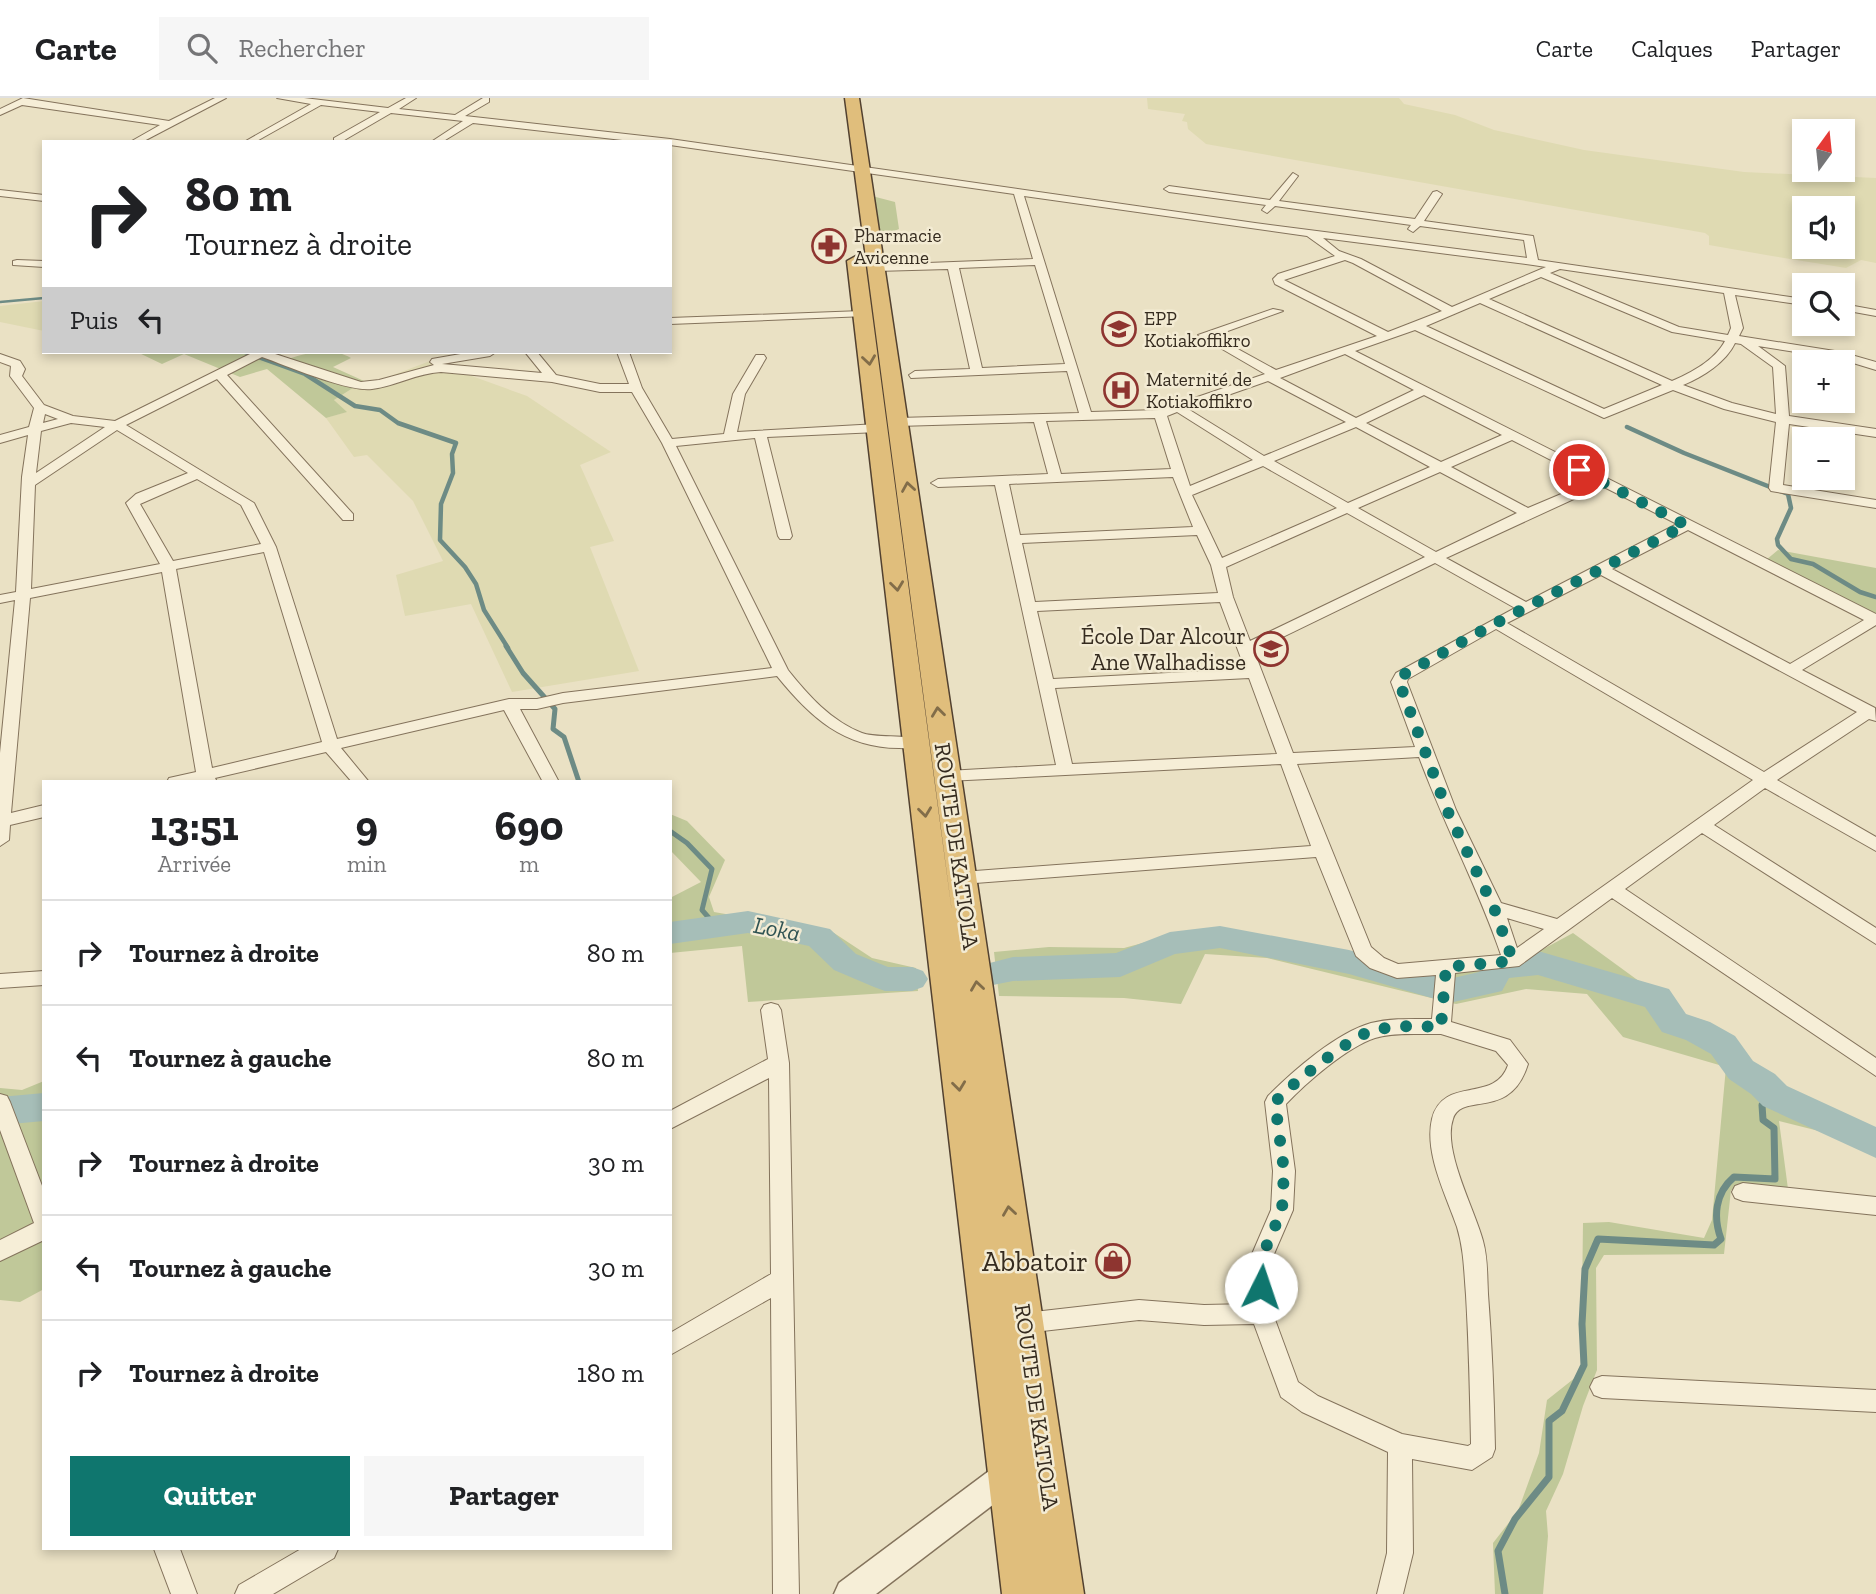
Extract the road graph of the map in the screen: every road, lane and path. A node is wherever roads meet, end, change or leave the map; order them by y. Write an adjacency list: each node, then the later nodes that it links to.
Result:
1 (222, 98): 14 (street)
2 (281, 98): 9 (street)
3 (328, 98): 9 (street)
4 (412, 98): 11 (street)
5 (836, 98): 23 (highway, ROUTE DE KATIOLA)
6 (852, 98): 23 (highway, ROUTE DE KATIOLA)
7 (26, 100): 10 (street); 14 (street)
8 (486, 100): 12 (street)
9 (318, 104): 11 (street); 17 (street)
10 (0, 112)
11 (388, 112): 12 (street); 18 (street)
12 (458, 117): 13 (street)
13 (473, 119): 15 (street); 19 (street)
14 (170, 124): 16 (street)
15 (544, 129): 20 (street); 21 (street)
16 (138, 140)
17 (252, 140)
18 (337, 140)
19 (438, 140)
20 (548, 140)
21 (650, 140)
22 (672, 142): 23 (street)
23 (853, 168): 26 (street); 42 (highway, ROUTE DE KATIOLA); 51 (highway, ROUTE DE KATIOLA)
24 (1293, 176): 30 (street)
25 (1169, 189): 30 (street)
26 (1018, 191): 32 (street); 36 (street)
27 (0, 193): 29 (street)
28 (1437, 194): 31 (street)
29 (42, 198)
30 (1273, 202): 31 (street); 32 (street)
31 (1419, 223): 34 (street); 37 (street)
32 (1255, 226): 33 (street)
33 (1310, 233): 34 (street); 35 (street)
34 (1400, 244): 37 (street)
35 (1344, 257): 49 (street); 54 (street)
36 (1038, 262): 40 (street); 66 (street)
37 (1533, 262): 41 (street)
38 (17, 263): 39 (street)
39 (42, 264)
40 (953, 265): 42 (street); 67 (street)
41 (1558, 266): 43 (street); 44 (street)
42 (876, 268): 86 (highway, ROUTE DE KATIOLA)
43 (1542, 274): 45 (street); 55 (street)
44 (1729, 292): 46 (street); 55 (street)
45 (1482, 300): 49 (street); 74 (street)
46 (1792, 300)
47 (1855, 309): 50 (street)
48 (1277, 311): 71 (street)
49 (1453, 312): 53 (street)
50 (1876, 313)
51 (862, 314): 52 (street); 86 (highway, ROUTE DE KATIOLA, one-way to 86)
52 (672, 321)
53 (1416, 326): 54 (street); 74 (street)
54 (1387, 336): 56 (street)
55 (1738, 340): 64 (street); 74 (street); 83 (street)
56 (1347, 351): 71 (street); 76 (street)
57 (262, 354): 68 (street)
58 (268, 354): 65 (street)
59 (477, 354): 65 (street)
60 (533, 354): 72 (street)
61 (624, 354): 75 (street)
62 (0, 358): 70 (street)
63 (760, 358): 91 (street)
64 (1876, 366)
65 (424, 368): 72 (street)
66 (1072, 368): 67 (street); 80 (street)
67 (977, 371): 69 (street)
68 (219, 374): 85 (street); 107 (street)
69 (915, 375)
70 (16, 376): 73 (street); 77 (street)
71 (1273, 376): 78 (street); 84 (street)
72 (552, 378): 75 (street)
73 (0, 380)
74 (1674, 385): 83 (street)
75 (636, 388): 93 (street)
76 (1424, 390): 84 (street); 90 (street)
77 (40, 408): 82 (street); 87 (street)
78 (1178, 408): 79 (street); 94 (street)
79 (1160, 414): 80 (street); 97 (street)
80 (1086, 415): 81 (street)
81 (1039, 417): 86 (street); 98 (street)
82 (71, 419): 85 (street); 87 (street)
83 (1783, 419): 88 (street); 104 (street)
84 (1357, 422): 94 (street); 95 (street)
85 (117, 425): 96 (street); 101 (street)
86 (888, 425): 89 (street); 131 (highway, ROUTE DE KATIOLA, one-way to 131); 136 (highway, ROUTE DE KATIOLA, one-way to 86)
87 (34, 430): 92 (street); 101 (street)
88 (1876, 433)
89 (760, 434): 91 (street); 110 (street)
90 (1513, 435): 95 (street); 100 (street)
91 (730, 437): 93 (street)
92 (0, 439)
93 (668, 443): 126 (street)
94 (1264, 461): 103 (street); 105 (street)
95 (1440, 468): 105 (street); 106 (street)
96 (199, 473): 112 (street); 115 (street)
97 (1178, 473): 98 (street); 103 (street)
98 (1056, 478): 99 (street)
99 (1001, 480): 102 (street); 111 (street)
100 (1600, 482): 106 (street); 108 (street)
101 (29, 483): 117 (street)
102 (938, 483)
103 (1185, 493): 109 (street)
104 (1876, 504)
105 (1348, 507): 113 (street); 114 (street)
106 (1528, 513): 113 (street)
107 (348, 517)
108 (1686, 525): 116 (street); 122 (street)
109 (1201, 531): 111 (street); 114 (street)
110 (785, 536)
111 (1013, 540): 120 (street)
112 (269, 547): 115 (street); 132 (street)
113 (1436, 556): 121 (street); 124 (street)
114 (1218, 565): 118 (street)
115 (168, 566): 117 (street); 137 (street)
116 (1601, 569): 121 (street); 125 (street)
117 (23, 594): 119 (street); 141 (street)
118 (1226, 597): 120 (street); 124 (street)
119 (0, 599)
120 (1028, 607): 128 (street)
121 (1525, 608): 123 (street)
122 (1875, 619): 125 (street)
123 (1496, 623): 133 (street); 138 (street)
124 (1247, 648): 127 (street)
125 (1791, 670): 130 (street)
126 (781, 671): 129 (street); 131 (street)
127 (1255, 673): 128 (street); 134 (street)
128 (1045, 684): 135 (street)
129 (509, 704): 132 (street); 140 (street)
130 (1873, 714): 138 (street)
131 (916, 743): 175 (highway, ROUTE DE KATIOLA, one-way to 175)
132 (332, 748): 137 (street); 139 (street)
133 (1424, 752): 134 (street); 150 (street)
134 (1288, 758): 135 (street); 147 (street)
135 (1065, 770): 136 (street)
136 (947, 776): 148 (highway, ROUTE DE KATIOLA)
137 (207, 779)
138 (1766, 779): 144 (street); 146 (street)
139 (358, 780)
140 (550, 780)
141 (2, 790): 143 (street)
142 (42, 811): 143 (street)
143 (2, 821): 145 (street)
144 (1702, 825): 149 (street); 152 (street)
145 (0, 840)
146 (1876, 845)
147 (1322, 851): 148 (street); 154 (street)
148 (962, 878): 170 (highway, ROUTE DE KATIOLA, one-way to 148)
149 (1613, 890): 151 (street); 160 (street)
150 (1494, 908): 151 (street); 153 (street)
151 (1558, 926): 153 (street)
152 (1876, 937)
153 (1513, 961): 154 (street)
154 (1446, 977): 158 (street)
155 (42, 978): 156 (street)
156 (0, 981)
157 (771, 1010): 159 (street)
158 (1441, 1019): 169 (street); 174 (street)
159 (779, 1063): 162 (street); 168 (street)
160 (1876, 1068)
161 (0, 1102): 165 (street)
162 (672, 1120)
163 (1743, 1192): 164 (street)
164 (1876, 1206)
165 (42, 1216)
166 (42, 1230): 167 (street)
167 (0, 1251)
168 (781, 1279): 171 (street); 180 (street)
169 (1262, 1314): 170 (street); 174 (street)
170 (1025, 1323): 183 (highway, ROUTE DE KATIOLA)
171 (672, 1344)
172 (1602, 1387): 173 (street)
173 (1876, 1401)
174 (1400, 1445): 184 (street)
175 (1008, 1475): 181 (street); 182 (highway, ROUTE DE KATIOLA)
176 (167, 1550): 178 (street)
177 (323, 1550): 179 (street)
178 (184, 1594)
179 (248, 1594)
180 (786, 1594)
181 (850, 1594)
182 (1023, 1594)
183 (1063, 1594)
184 (1390, 1594)

